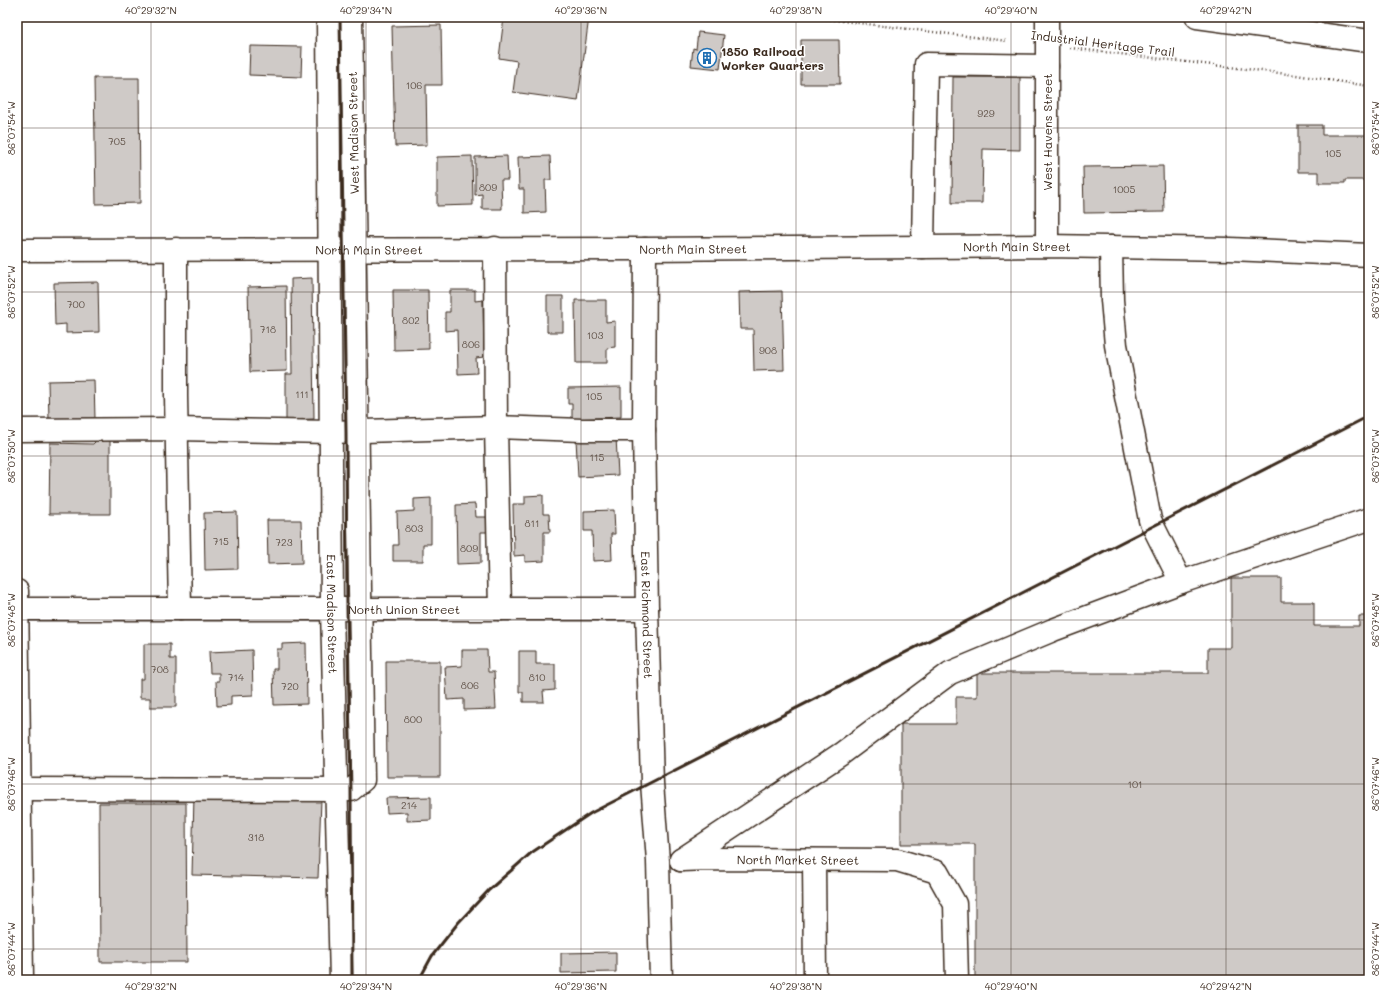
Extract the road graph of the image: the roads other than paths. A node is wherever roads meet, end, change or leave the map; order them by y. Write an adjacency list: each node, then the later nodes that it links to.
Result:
1 (328, 17): 12 (street, West Madison Street)
2 (352, 17): 13 (street, West Madison Street)
3 (1047, 17): 6 (street, West Havens Street)
4 (1197, 17): 5 (street)
5 (1369, 41)
6 (1047, 56): 7 (street, West Havens Street); 8 (street)
7 (1047, 246): 8 (street, North Main Street); 9 (street, North Main Street)
8 (923, 247): 14 (street, North Main Street)
9 (1111, 247): 16 (street, North Main Street); 24 (street)
10 (495, 248): 13 (street, North Main Street); 14 (street, North Main Street); 17 (street)
11 (176, 249): 12 (street, North Main Street); 15 (street, North Main Street); 18 (street)
12 (330, 249): 13 (street, North Main Street); 21 (street, East Madison Street)
13 (354, 249): 22 (street)
14 (645, 249): 20 (street, East Richmond Street)
15 (17, 250)
16 (1369, 255)
17 (496, 428): 20 (street); 22 (street); 28 (street)
18 (177, 429): 19 (street); 21 (street); 30 (street)
19 (17, 430)
20 (644, 430): 29 (street, East Richmond Street)
21 (331, 432): 22 (street); 26 (street, East Madison Street)
22 (358, 432): 27 (street)
23 (1369, 519): 24 (street)
24 (1180, 582): 33 (street)
25 (17, 603): 30 (street, North Union Street); 31 (street)
26 (332, 608): 27 (street, North Union Street); 30 (street, North Union Street); 32 (street, East Madison Street)
27 (361, 608): 28 (street, North Union Street); 32 (street)
28 (500, 608): 29 (street, North Union Street)
29 (647, 608): 35 (street, East Richmond Street)
30 (180, 609)
31 (18, 779): 32 (street); 36 (street)
32 (344, 790): 38 (street, East Madison Street)
33 (681, 860): 34 (street, North Market Street); 35 (street, North Market Street)
34 (814, 860): 40 (street); 41 (street, North Market Street)
35 (658, 861): 39 (street, East Richmond Street)
36 (19, 955): 37 (street)
37 (22, 980)
38 (341, 980)
39 (661, 980)
40 (815, 980)
41 (957, 980)

